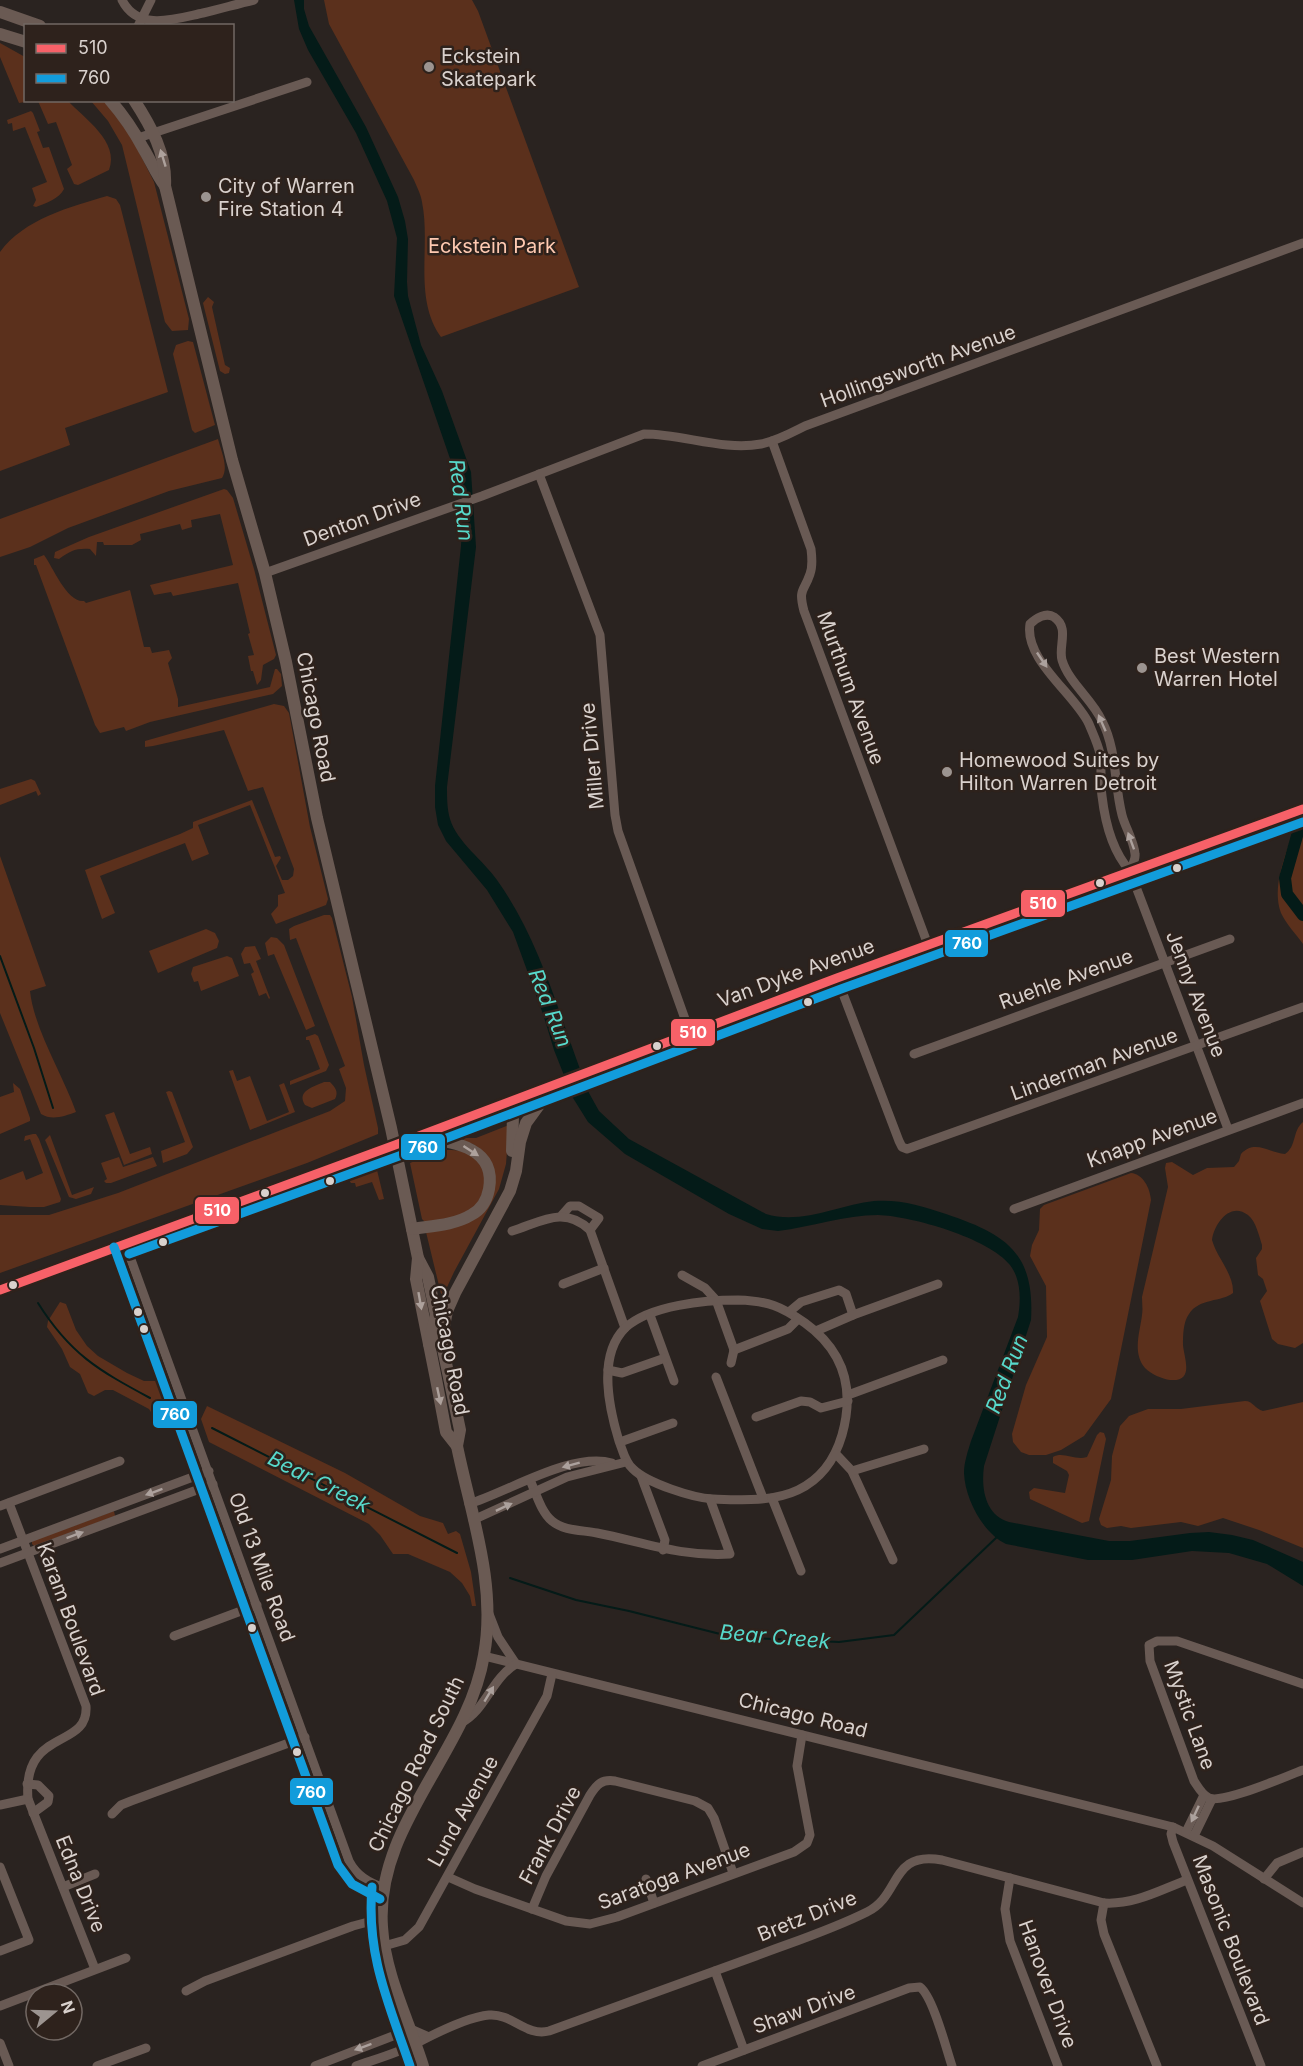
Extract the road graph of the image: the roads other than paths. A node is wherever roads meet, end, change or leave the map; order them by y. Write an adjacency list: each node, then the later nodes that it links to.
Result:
1 (122, 0): 5 (street)
2 (151, 0): 5 (street)
3 (254, 0): 5 (street)
4 (0, 12): 6 (main road)
5 (140, 22)
6 (34, 24)
7 (0, 34): 8 (main road)
8 (24, 41)
9 (307, 82): 12 (street)
10 (111, 102): 13 (main road, Chicago Road)
11 (135, 102): 12 (main road, Chicago Road)
12 (153, 132): 13 (street); 14 (main road, Chicago Road, one-way to 12)
13 (138, 138): 14 (main road, Chicago Road)
14 (165, 186): 18 (main road, Chicago Road)
15 (1303, 243): 16 (street, Hollingsworth Avenue)
16 (772, 441): 17 (street, Hollingsworth Avenue); 28 (street, Murthum Avenue)
17 (539, 474): 18 (street, Denton Drive); 32 (street, Miller Drive)
18 (265, 573): 40 (main road, Chicago Road)
19 (1090, 700): 20 (street); 20 (street, one-way to 20); 21 (street, one-way to 19)
20 (1080, 709): 22 (street)
21 (1111, 747): 22 (street); 23 (street)
22 (1100, 755): 25 (street)
23 (1121, 811): 25 (street); 26 (street, one-way to 23)
24 (1299, 811): 26 (main road, Van Dyke Avenue)
25 (1105, 816): 26 (street)
26 (1130, 871): 28 (main road, Van Dyke Avenue); 29 (street, Jenny Avenue)
27 (1230, 939): 29 (street, Ruehle Avenue)
28 (928, 945): 30 (main road, Van Dyke Avenue)
29 (1164, 963): 33 (street, Jenny Avenue); 34 (street, Ruehle Avenue)
30 (837, 978): 32 (main road, Van Dyke Avenue); 33 (street, Linderman Avenue)
31 (1303, 1007): 33 (street, Linderman Avenue)
32 (690, 1033): 35 (main road, Van Dyke Avenue)
33 (1197, 1047): 38 (street, Jenny Avenue)
34 (914, 1054)
35 (553, 1086): 36 (main road, Van Dyke Avenue); 61 (main road)
36 (511, 1102): 39 (main road, Van Dyke Avenue); 55 (main road)
37 (1303, 1103): 38 (street, Knapp Avenue)
38 (1228, 1129): 41 (street, Knapp Avenue)
39 (416, 1137): 40 (main road, Van Dyke Avenue); 43 (main road, one-way to 43)
40 (395, 1145): 43 (main road, Chicago Road); 46 (main road, Van Dyke Avenue)
41 (1014, 1209)
42 (562, 1215): 44 (street); 44 (street); 45 (street)
43 (412, 1229): 47 (main road, Chicago Road)
44 (590, 1230): 48 (street)
45 (512, 1232)
46 (125, 1243): 52 (main road, Van Dyke Avenue); 80 (street, Old 13 Mile Road)
47 (418, 1258): 55 (main road, Chicago Road); 62 (main road, Chicago Road, one-way to 62)
48 (604, 1268): 50 (street); 59 (street)
49 (682, 1275): 53 (street)
50 (563, 1284)
51 (938, 1284): 57 (street)
52 (0, 1290)
53 (716, 1300): 54 (street); 56 (street); 63 (street)
54 (789, 1312): 57 (street); 58 (street)
55 (437, 1314): 61 (main road, Chicago Road); 62 (main road)
56 (650, 1315): 59 (street); 64 (street)
57 (852, 1315): 60 (street)
58 (798, 1319): 60 (street); 63 (street)
59 (625, 1328): 67 (street)
60 (816, 1332): 70 (street)
61 (441, 1337): 74 (main road, Chicago Road)
62 (429, 1344): 74 (main road, Chicago Road, one-way to 74)
63 (734, 1350): 66 (street)
64 (665, 1358): 67 (street); 69 (street)
65 (943, 1360): 70 (street)
66 (730, 1363)
67 (608, 1370): 73 (street)
68 (716, 1377): 86 (street)
69 (674, 1381)
70 (848, 1398): 71 (street); 76 (street)
71 (756, 1417)
72 (673, 1423): 73 (street)
73 (620, 1442): 78 (street)
74 (457, 1446): 89 (main road, Chicago Road)
75 (924, 1449): 81 (street)
76 (836, 1454): 81 (street); 86 (street)
77 (120, 1461): 88 (street)
78 (626, 1462): 79 (street); 82 (street)
79 (614, 1464): 83 (street, one-way to 83); 85 (street)
80 (209, 1471): 84 (street, Old 13 Mile Road); 91 (street, one-way to 91)
81 (852, 1471): 95 (street)
82 (640, 1476): 87 (street); 93 (street)
83 (530, 1480): 85 (street); 89 (street)
84 (213, 1484): 94 (street, one-way to 84); 98 (street, Old 13 Mile Road)
85 (535, 1492): 90 (street, one-way to 85); 93 (street)
86 (768, 1498): 87 (street); 97 (street)
87 (710, 1499): 93 (street)
88 (5, 1504): 91 (street, Karam Boulevard)
89 (469, 1504): 90 (main road, Chicago Road)
90 (473, 1520): 99 (main road, Chicago Road)
91 (23, 1540): 92 (street); 94 (street, Karam Boulevard)
92 (0, 1549)
93 (663, 1550)
94 (27, 1553): 96 (street); 109 (street, Karam Boulevard)
95 (893, 1560)
96 (0, 1563)
97 (801, 1571)
98 (257, 1605): 100 (street); 107 (street, Old 13 Mile Road)
99 (488, 1613): 101 (main road, Chicago Road); 102 (street)
100 (174, 1636)
101 (484, 1656): 102 (street, Chicago Road); 105 (main road, Chicago Road South)
102 (516, 1664): 103 (street, Chicago Road); 105 (street, one-way to 102)
103 (552, 1674): 106 (street, Chicago Road); 121 (street, Lund Avenue)
104 (1303, 1684): 110 (street, Mystic Lane)
105 (461, 1723): 127 (main road, Chicago Road South)
106 (802, 1735): 115 (street, Chicago Road); 119 (street, Saratoga Avenue)
107 (305, 1737): 114 (street); 127 (street, Old 13 Mile Road)
108 (1303, 1770): 110 (street)
109 (27, 1784): 111 (street, Karam Boulevard); 113 (street)
110 (1208, 1797): 116 (street)
111 (28, 1799): 112 (street); 113 (street, Edna Drive)
112 (0, 1805)
113 (33, 1813): 126 (street, Edna Drive)
114 (112, 1814)
115 (1173, 1827): 116 (street, Chicago Road); 125 (street, Masonic Boulevard)
116 (1190, 1834): 124 (street, Chicago Road)
117 (1303, 1852): 124 (street)
118 (0, 1868): 134 (street)
119 (733, 1873): 128 (street, Saratoga Avenue); 131 (street, Frank Drive)
120 (94, 1874): 126 (street)
121 (448, 1877): 131 (street, Saratoga Avenue); 133 (street, Lund Avenue)
122 (1010, 1878): 129 (street, Bretz Drive); 137 (street, Bretz Drive); 154 (street, Hanover Drive)
123 (646, 1879): 128 (street)
124 (1264, 1879): 130 (street, Chicago Road)
125 (1187, 1880): 129 (street, Bretz Drive); 156 (street, Masonic Boulevard)
126 (63, 1887): 136 (street, Edna Drive)
127 (384, 1888): 132 (main road, Chicago Road South)
128 (654, 1903): 131 (street, Saratoga Avenue)
129 (1104, 1903): 155 (street)
130 (1303, 1903)
131 (532, 1909)
132 (382, 1920): 133 (main road, Chicago Road South); 138 (street)
133 (384, 1946): 140 (main road, Chicago Road South)
134 (0, 1952)
135 (126, 1958): 136 (street)
136 (95, 1969): 139 (street)
137 (715, 1971): 141 (street, Bretz Drive); 145 (street)
138 (186, 1991)
139 (0, 2006)
140 (411, 2029): 141 (street); 143 (main road, Chicago Road South); 146 (street, one-way to 146)
141 (427, 2036): 143 (street, Bretz Drive)
142 (0, 2043): 148 (street)
143 (416, 2044): 151 (street, Bretz Drive); 152 (main road, Chicago Road South)
144 (146, 2048): 149 (street)
145 (744, 2050): 147 (street, Shaw Drive); 153 (street, Shaw Drive)
146 (334, 2062): 150 (street)
147 (950, 2065)
148 (9, 2066)
149 (97, 2066)
150 (315, 2066)
151 (356, 2066)
152 (423, 2066)
153 (702, 2066)
154 (1058, 2066)
155 (1156, 2066)
156 (1260, 2066)

